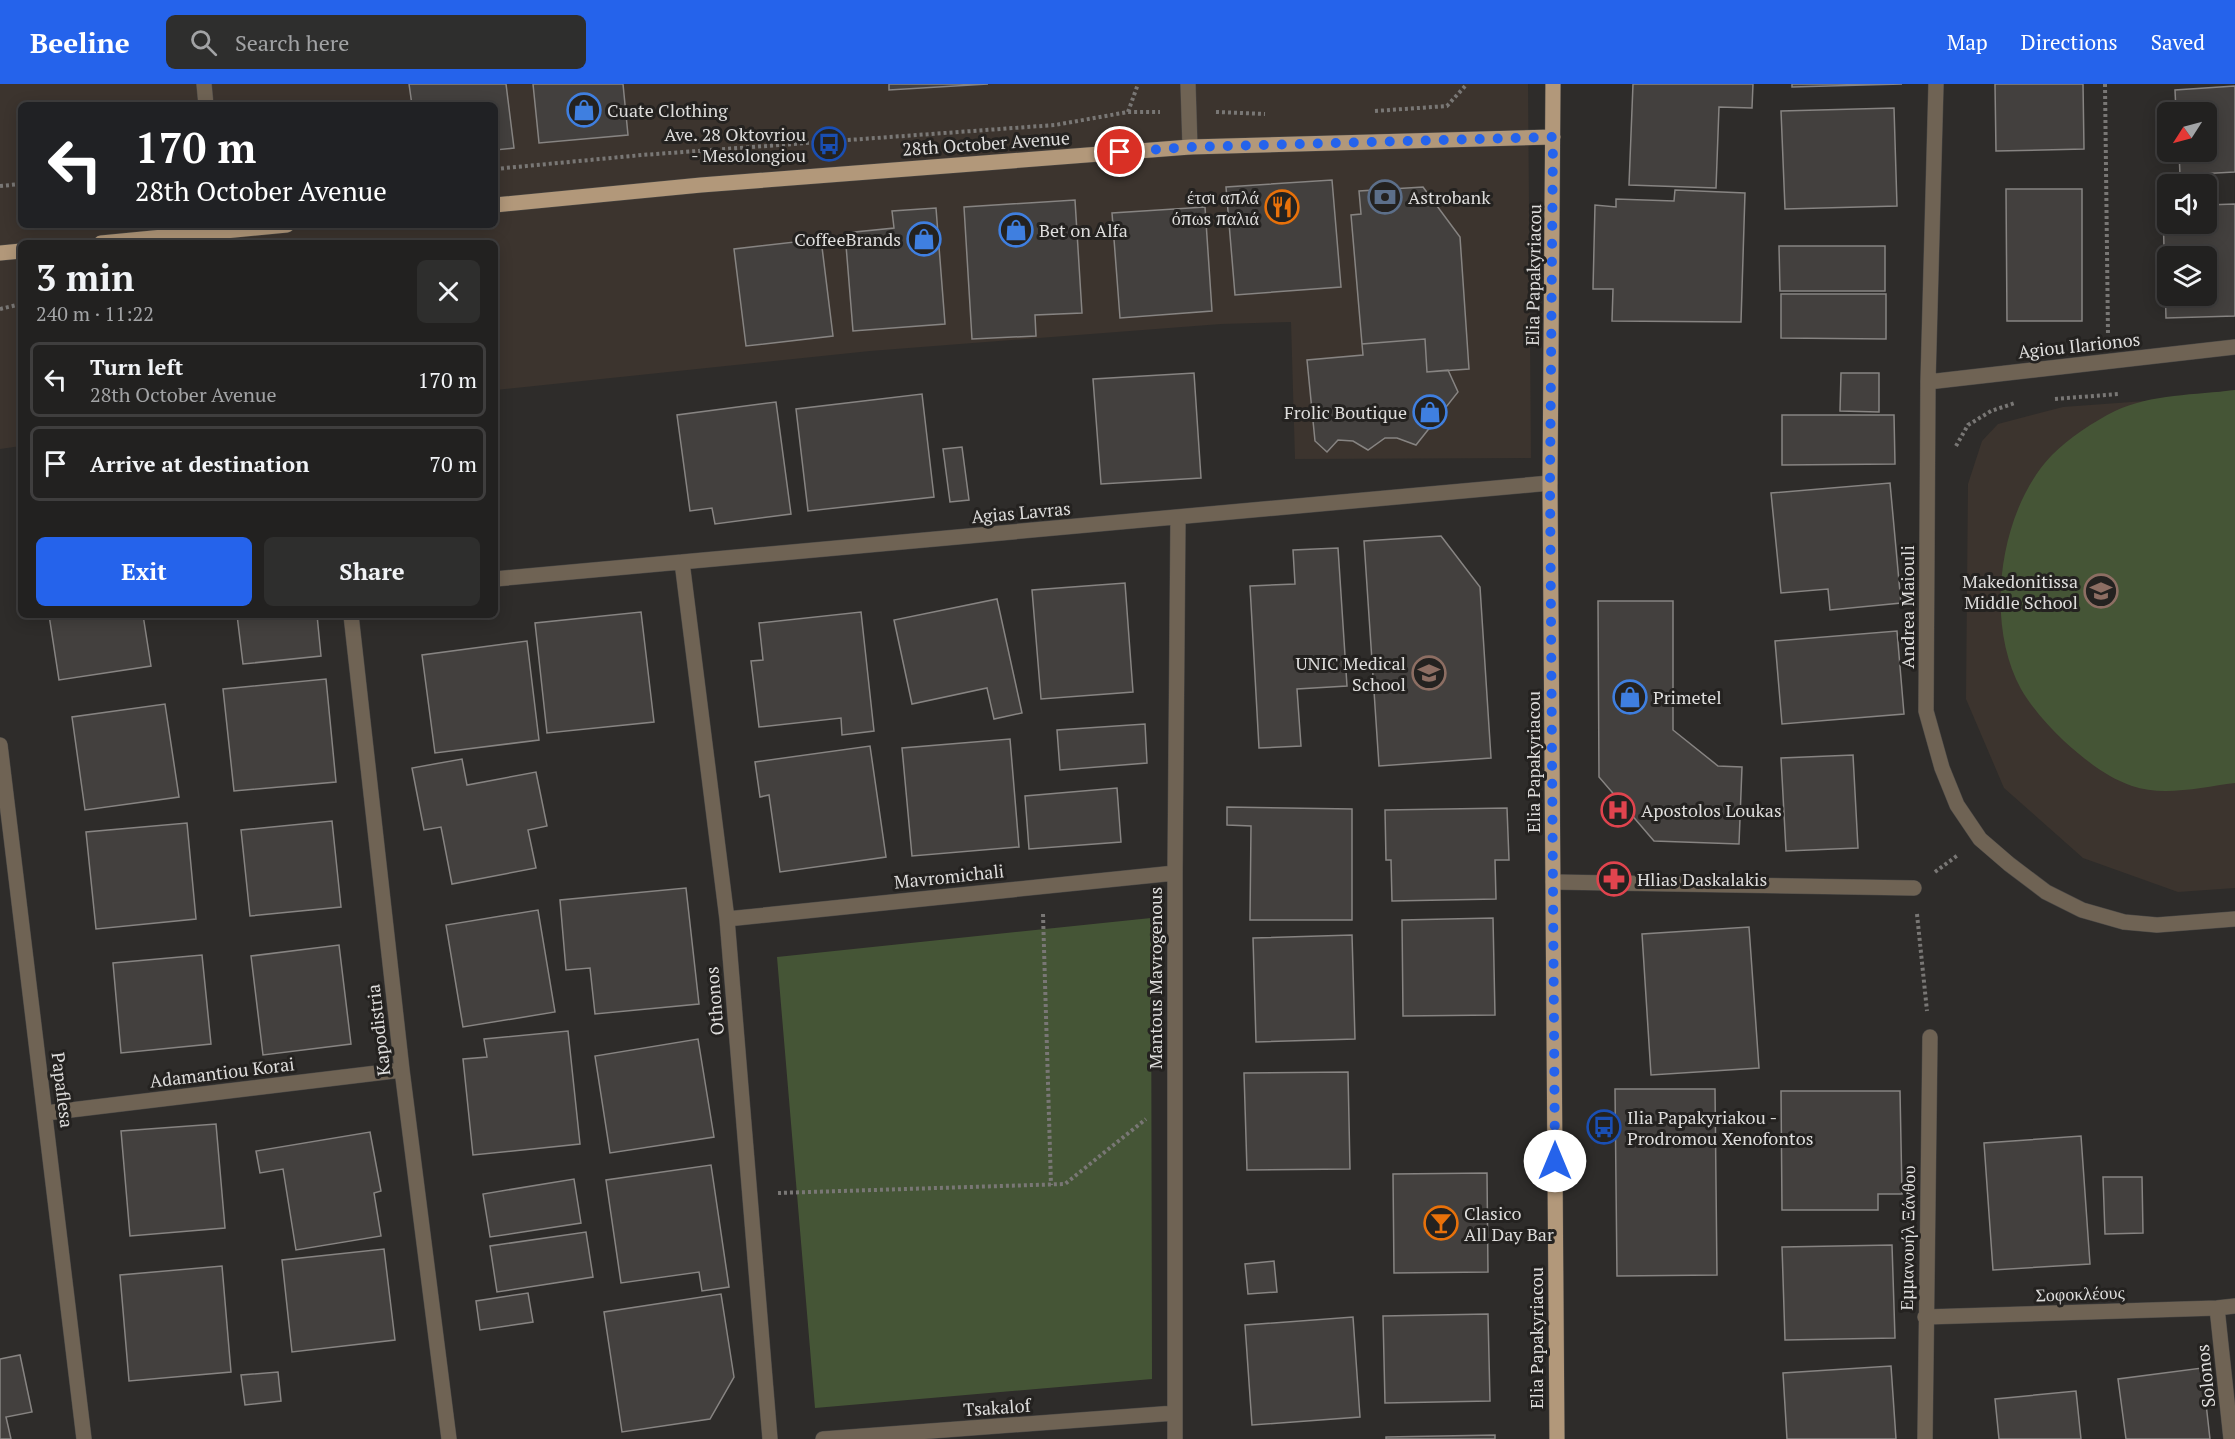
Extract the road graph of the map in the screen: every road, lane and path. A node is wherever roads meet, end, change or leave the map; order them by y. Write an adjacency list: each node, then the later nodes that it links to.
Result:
1 (204, 84): 8 (street)
2 (1138, 84): 10 (path)
3 (1188, 84): 11 (street)
4 (1467, 84): 9 (path)
5 (1553, 84): 13 (main road, Elia Papakyriacou)
6 (1936, 84): 27 (street, Andrea Maiouli)
7 (2105, 84): 26 (path)
8 (207, 102)
9 (1366, 111)
10 (1128, 112): 11 (path); 15 (path)
11 (1189, 112): 12 (path); 14 (street)
12 (1272, 114)
13 (1553, 137): 14 (main road, 28th October Avenue); 32 (main road, Elia Papakyriacou)
14 (1190, 147): 18 (main road, 28th October Avenue)
15 (498, 169)
16 (18, 184): 17 (path)
17 (0, 186)
18 (498, 205)
19 (222, 228): 20 (main road)
20 (125, 240)
21 (18, 251): 22 (main road)
22 (0, 253)
23 (18, 305): 24 (path)
24 (0, 309)
25 (2235, 347): 26 (street, Agiou Ilarionos)
26 (2108, 361): 27 (street, Agiou Ilarionos)
27 (1928, 382): 38 (street, Andrea Maiouli)
28 (2118, 394): 29 (path)
29 (2053, 399)
30 (2020, 401): 31 (path)
31 (1955, 448)
32 (1550, 483): 33 (street, Agias Lavras); 40 (main road, Elia Papakyriacou)
33 (1178, 518): 34 (street, Agias Lavras); 39 (street, Mantous Mavrogenous)
34 (682, 562): 35 (street, Agias Lavras); 43 (street, Othonos)
35 (498, 579)
36 (351, 618): 46 (street, Kapodistria)
37 (0, 745): 48 (street, Papaflesa)
38 (1980, 839): 42 (path); 44 (street, Andrea Maiouli)
39 (1175, 873): 41 (street, Mavromichali); 47 (street, Mantous Mavrogenous)
40 (1553, 882): 42 (street); 60 (main road, Elia Papakyriacou)
41 (1042, 887): 43 (street, Mavromichali); 49 (path)
42 (1914, 888): 45 (path)
43 (727, 919): 50 (street, Othonos)
44 (2235, 919)
45 (1930, 1037): 53 (street, Εμμανουήλ Ξάνθου)
46 (402, 1070): 48 (street, Adamantiou Korai); 56 (street, Kapodistria)
47 (1175, 1096): 49 (path); 54 (street, Mantous Mavrogenous)
48 (46, 1113): 55 (street, Papaflesa)
49 (1052, 1185): 50 (path)
50 (749, 1194): 57 (street, Othonos)
51 (2235, 1306): 52 (street, Σοφοκλέους)
52 (2217, 1308): 53 (street, Σοφοκλέους); 62 (street, Solonos)
53 (1925, 1317): 61 (street, Εμμανουήλ Ξάνθου)
54 (1175, 1413): 58 (street, Tsakalof); 59 (street, Mantous Mavrogenous)
55 (84, 1439)
56 (449, 1439)
57 (770, 1439)
58 (823, 1439)
59 (1175, 1439)
60 (1557, 1439)
61 (1925, 1439)
62 (2231, 1439)

